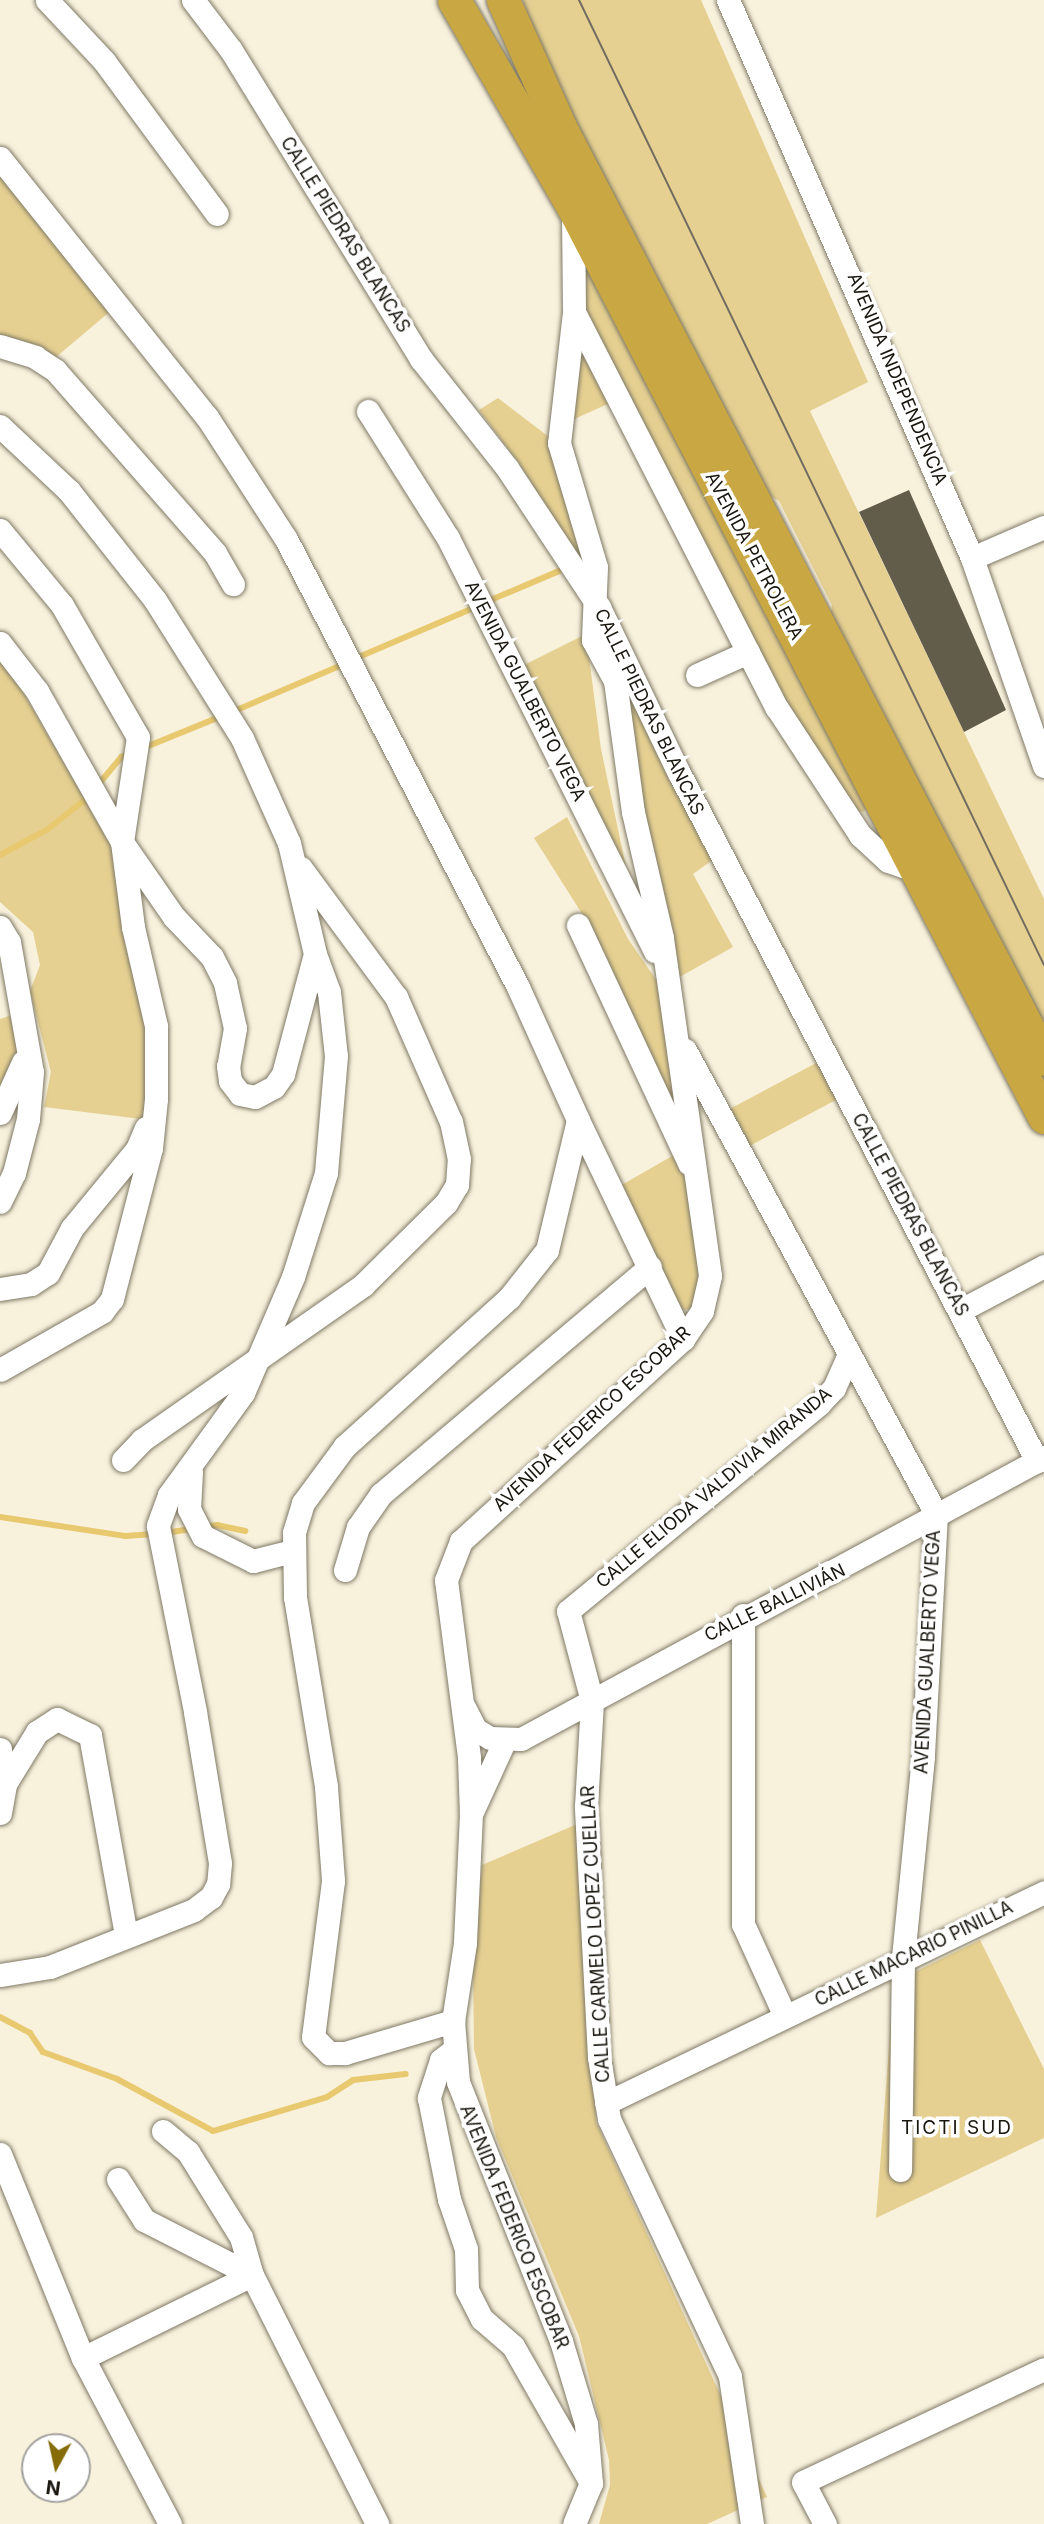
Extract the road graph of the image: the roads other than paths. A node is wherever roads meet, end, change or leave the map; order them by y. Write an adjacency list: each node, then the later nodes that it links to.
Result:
1 (47, 0): 8 (street)
2 (454, 0): 7 (highway, AVENIDA PETROLERA)
3 (503, 0): 31 (highway, AVENIDA PETROLERA)
4 (729, 0): 15 (street, AVENIDA INDEPENDENCIA)
5 (195, 1): 17 (street, CALLE PIEDRAS BLANCAS)
6 (0, 158): 35 (street)
7 (573, 207): 9 (street, AVENIDA FEDERICO ESCOBAR); 24 (highway, AVENIDA PETROLERA)
8 (217, 214)
9 (574, 312): 17 (street, AVENIDA FEDERICO ESCOBAR); 19 (street)
10 (0, 346): 16 (street)
11 (368, 411): 28 (street, AVENIDA GUALBERTO VEGA)
12 (0, 426): 23 (street)
13 (1044, 527): 15 (street)
14 (0, 530): 22 (street)
15 (972, 558): 21 (street, AVENIDA INDEPENDENCIA)
16 (233, 584)
17 (599, 607): 28 (street, AVENIDA FEDERICO ESCOBAR); 41 (street, CALLE PIEDRAS BLANCAS)
18 (0, 643): 22 (street)
19 (748, 652): 20 (street); 24 (street)
20 (697, 675)
21 (1044, 766)
22 (122, 842): 27 (street); 32 (street)
23 (289, 843): 27 (street); 43 (street)
24 (917, 871): 34 (highway, AVENIDA PETROLERA)
25 (578, 925): 36 (street)
26 (0, 927): 30 (street)
27 (315, 954): 42 (street)
28 (668, 979): 29 (street, AVENIDA FEDERICO ESCOBAR)
29 (676, 1031): 36 (street, AVENIDA FEDERICO ESCOBAR); 46 (street, AVENIDA GUALBERTO VEGA)
30 (26, 1042): 33 (street); 37 (street)
31 (1044, 1059)
32 (156, 1099): 40 (street); 47 (street)
33 (0, 1113)
34 (1044, 1117)
35 (578, 1120): 39 (street); 52 (street)
36 (697, 1178): 44 (street, AVENIDA FEDERICO ESCOBAR)
37 (0, 1202)
38 (1044, 1266): 41 (street)
39 (650, 1267): 44 (street); 53 (street)
40 (0, 1289)
41 (961, 1310): 48 (street, CALLE PIEDRAS BLANCAS)
42 (275, 1311): 43 (street); 45 (street)
43 (298, 1333): 45 (street)
44 (684, 1339): 56 (street, AVENIDA FEDERICO ESCOBAR)
45 (262, 1356): 49 (street); 50 (street)
46 (848, 1356): 51 (street, AVENIDA GUALBERTO VEGA); 54 (street, CALLE ELIODA VALDIVIA MIRANDA)
47 (0, 1370)
48 (1041, 1459): 51 (street, CALLE BALLIVIÁN)
49 (123, 1460)
50 (191, 1472): 52 (street); 64 (street)
51 (936, 1514): 55 (street, CALLE BALLIVIÁN); 65 (street, AVENIDA GUALBERTO VEGA)
52 (292, 1551): 68 (street)
53 (345, 1570)
54 (568, 1611): 57 (street, CALLE CARMELO LOPEZ CUELLAR)
55 (743, 1615): 57 (street, CALLE BALLIVIÁN); 67 (street)
56 (458, 1696): 58 (street); 62 (street, AVENIDA FEDERICO ESCOBAR)
57 (592, 1701): 58 (street, CALLE BALLIVIÁN); 70 (street, CALLE CARMELO LOPEZ CUELLAR)
58 (504, 1742): 62 (street)
59 (0, 1749): 60 (street)
60 (2, 1787): 61 (street); 64 (street)
61 (0, 1813)
62 (471, 1814): 68 (street, AVENIDA FEDERICO ESCOBAR)
63 (1044, 1892): 65 (street, CALLE MACARIO PINILLA)
64 (126, 1936): 66 (street)
65 (903, 1959): 67 (street, CALLE MACARIO PINILLA); 73 (street, AVENIDA GUALBERTO VEGA)
66 (0, 1975)
67 (785, 2016): 70 (street, CALLE MACARIO PINILLA)
68 (453, 2021): 69 (street, AVENIDA FEDERICO ESCOBAR)
69 (455, 2049): 78 (street, AVENIDA FEDERICO ESCOBAR); 78 (street)
70 (606, 2103): 82 (street, CALLE CARMELO LOPEZ CUELLAR)
71 (163, 2131): 75 (street)
72 (0, 2154): 76 (street)
73 (900, 2170)
74 (118, 2179): 75 (street)
75 (252, 2275): 76 (street); 80 (street)
76 (83, 2358): 79 (street)
77 (1044, 2369): 83 (street)
78 (590, 2483): 81 (street, AVENIDA FEDERICO ESCOBAR)
79 (170, 2524)
80 (377, 2524)
81 (574, 2524)
82 (752, 2524)
83 (825, 2524)

